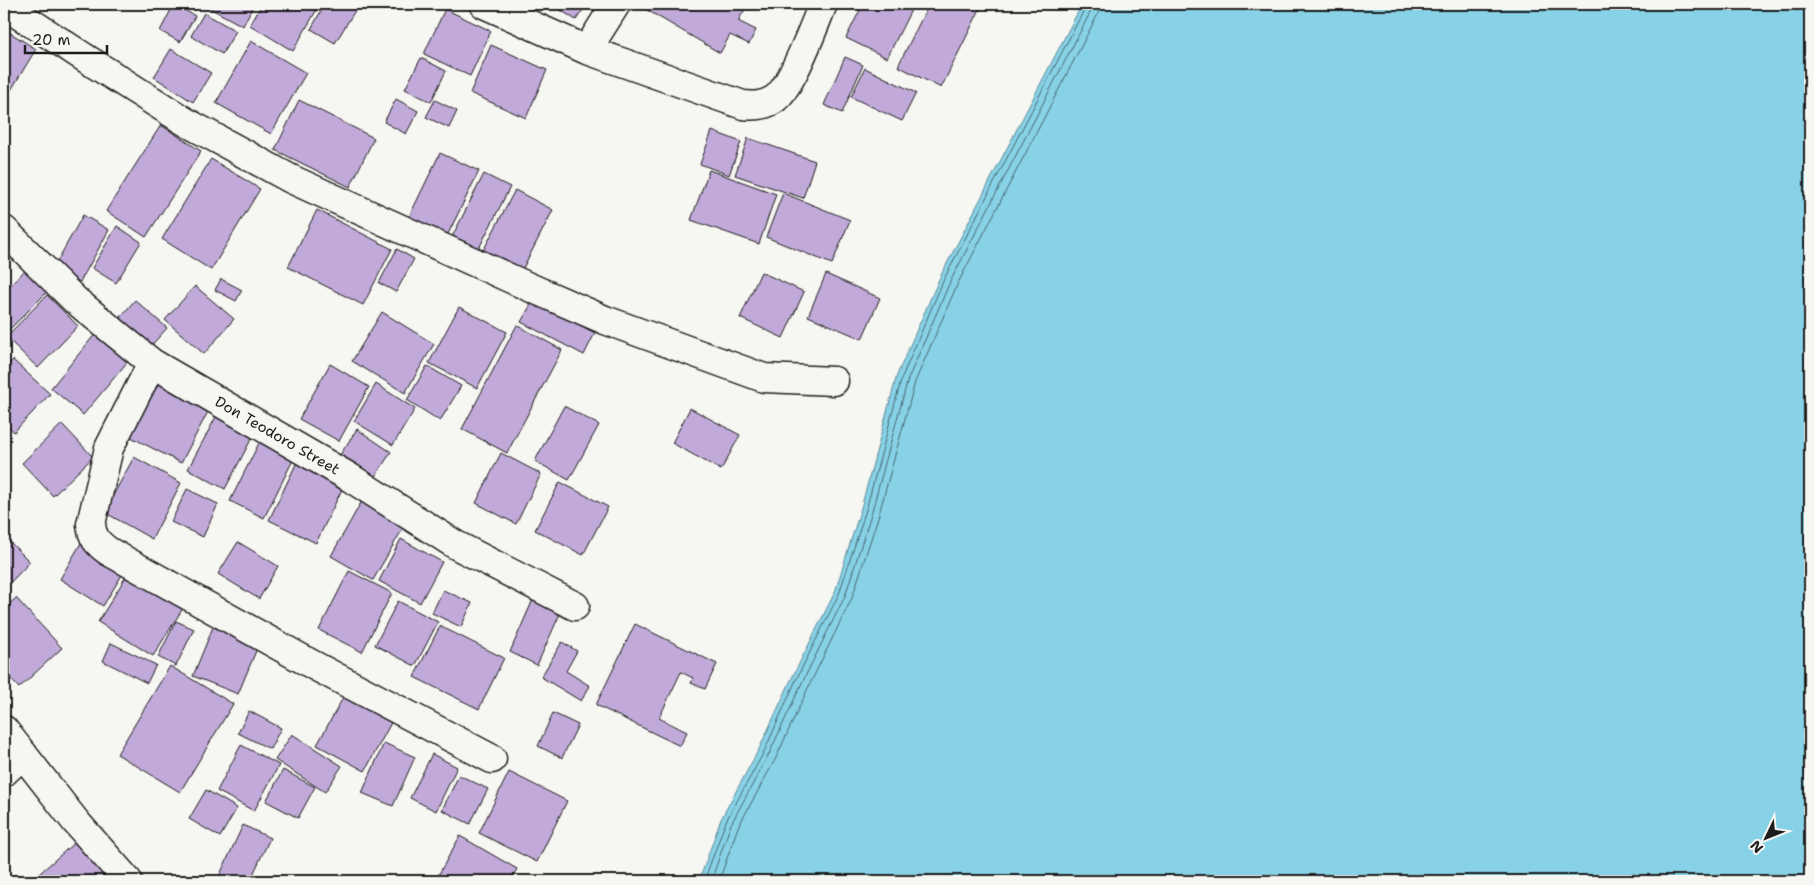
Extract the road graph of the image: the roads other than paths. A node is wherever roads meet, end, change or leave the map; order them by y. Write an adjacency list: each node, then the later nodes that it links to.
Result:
1 (484, 4): 5 (street)
2 (616, 4): 5 (street)
3 (823, 4): 5 (street)
4 (4, 5): 8 (street)
5 (587, 50)
6 (4, 230): 7 (street, Don Teodoro Street)
7 (152, 363): 9 (street, Don Teodoro Street); 11 (street)
8 (834, 381)
9 (575, 606)
10 (4, 730): 12 (street)
11 (492, 759)
12 (13, 763): 13 (street)
13 (128, 881)

